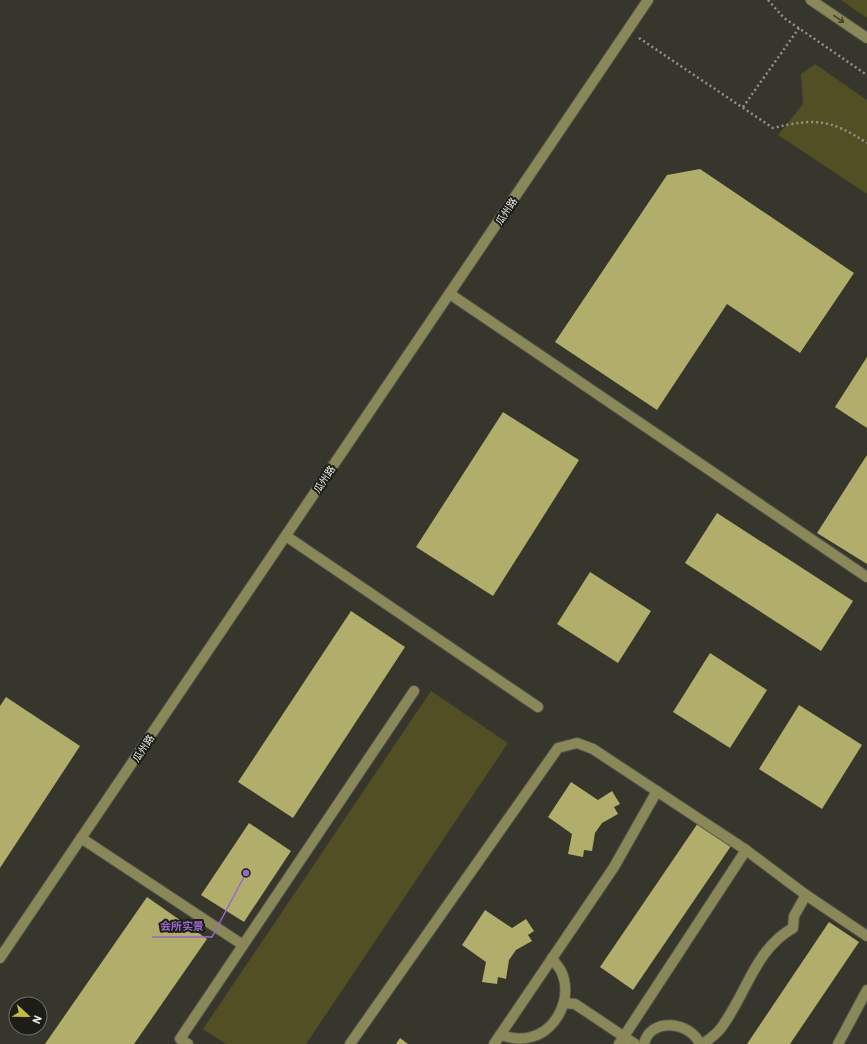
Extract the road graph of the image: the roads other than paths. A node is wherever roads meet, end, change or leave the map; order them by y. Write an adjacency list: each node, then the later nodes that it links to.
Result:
1 (648, 0): 4 (street, 瓜州路)
2 (812, 0): 3 (street, one-way to 3)
3 (867, 38)
4 (450, 294): 5 (street, 瓜州路); 6 (street)
5 (286, 536): 8 (street); 10 (street, 瓜州路)
6 (867, 576)
7 (414, 691): 14 (street)
8 (538, 707)
9 (656, 791): 11 (street); 16 (street); 22 (street)
10 (81, 838): 14 (street); 15 (street, 瓜州路)
11 (746, 850): 12 (street); 20 (street)
12 (806, 896): 13 (street); 26 (street)
13 (867, 936)
14 (243, 945): 21 (street)
15 (0, 958)
16 (552, 958): 18 (street); 19 (street)
17 (867, 990): 27 (street)
18 (564, 1003): 19 (street); 20 (street)
19 (500, 1035): 23 (street)
20 (622, 1041): 24 (street)
21 (188, 1044)
22 (350, 1044)
23 (494, 1044)
24 (635, 1044)
25 (644, 1044): 26 (street)
26 (701, 1044)
27 (838, 1044)

